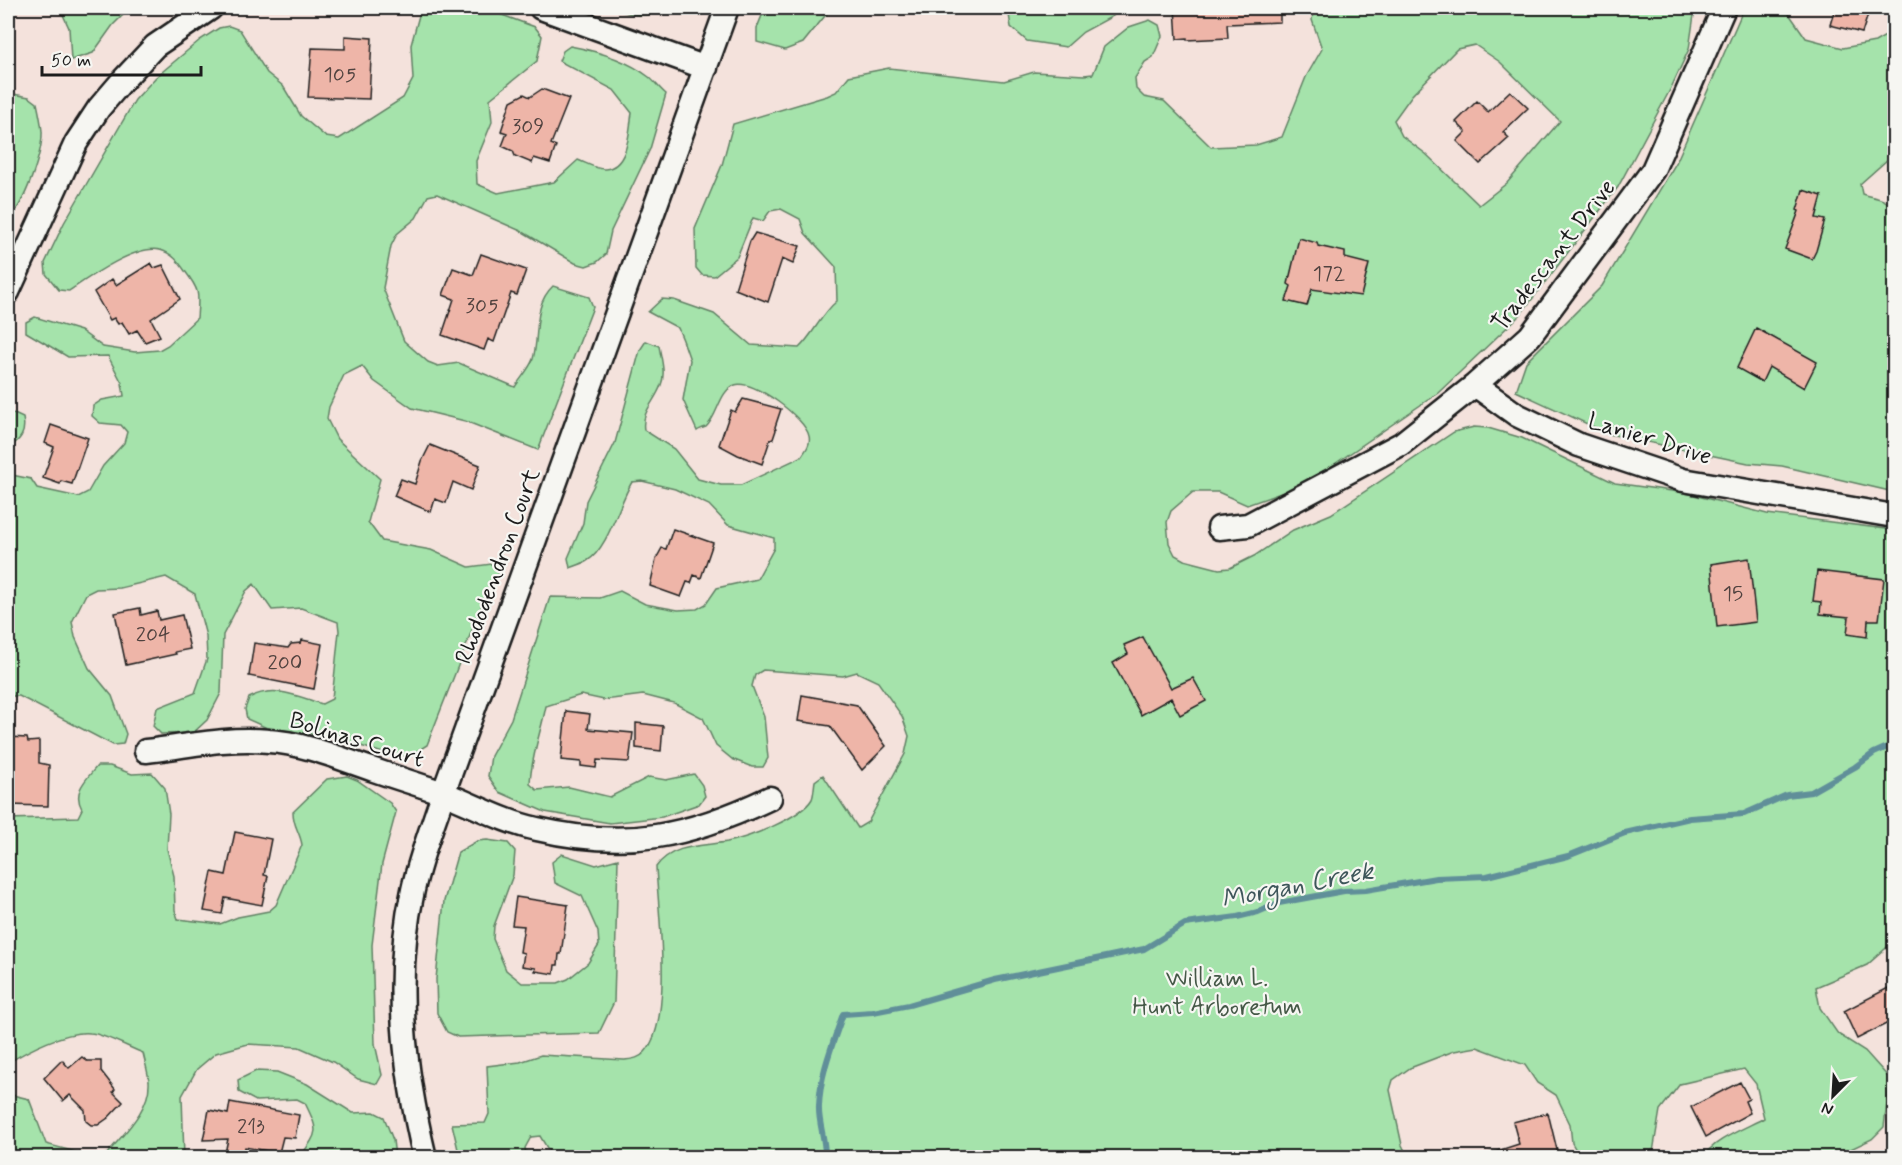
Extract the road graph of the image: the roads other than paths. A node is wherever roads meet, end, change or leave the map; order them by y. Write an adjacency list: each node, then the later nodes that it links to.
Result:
1 (211, 8): 6 (street)
2 (541, 8): 5 (street)
3 (727, 8): 5 (street, Rhododendron Court)
4 (1724, 8): 7 (street, Tradescant Drive)
5 (706, 68): 11 (street, Rhododendron Court)
6 (8, 292)
7 (1475, 385): 8 (street, Lanier Drive); 9 (street, Tradescant Drive)
8 (1894, 516)
9 (1219, 528)
10 (147, 751): 11 (street, Bolinas Court)
11 (443, 794): 12 (street, Bolinas Court); 13 (street, Rhododendron Court)
12 (770, 798)
13 (425, 1158)

